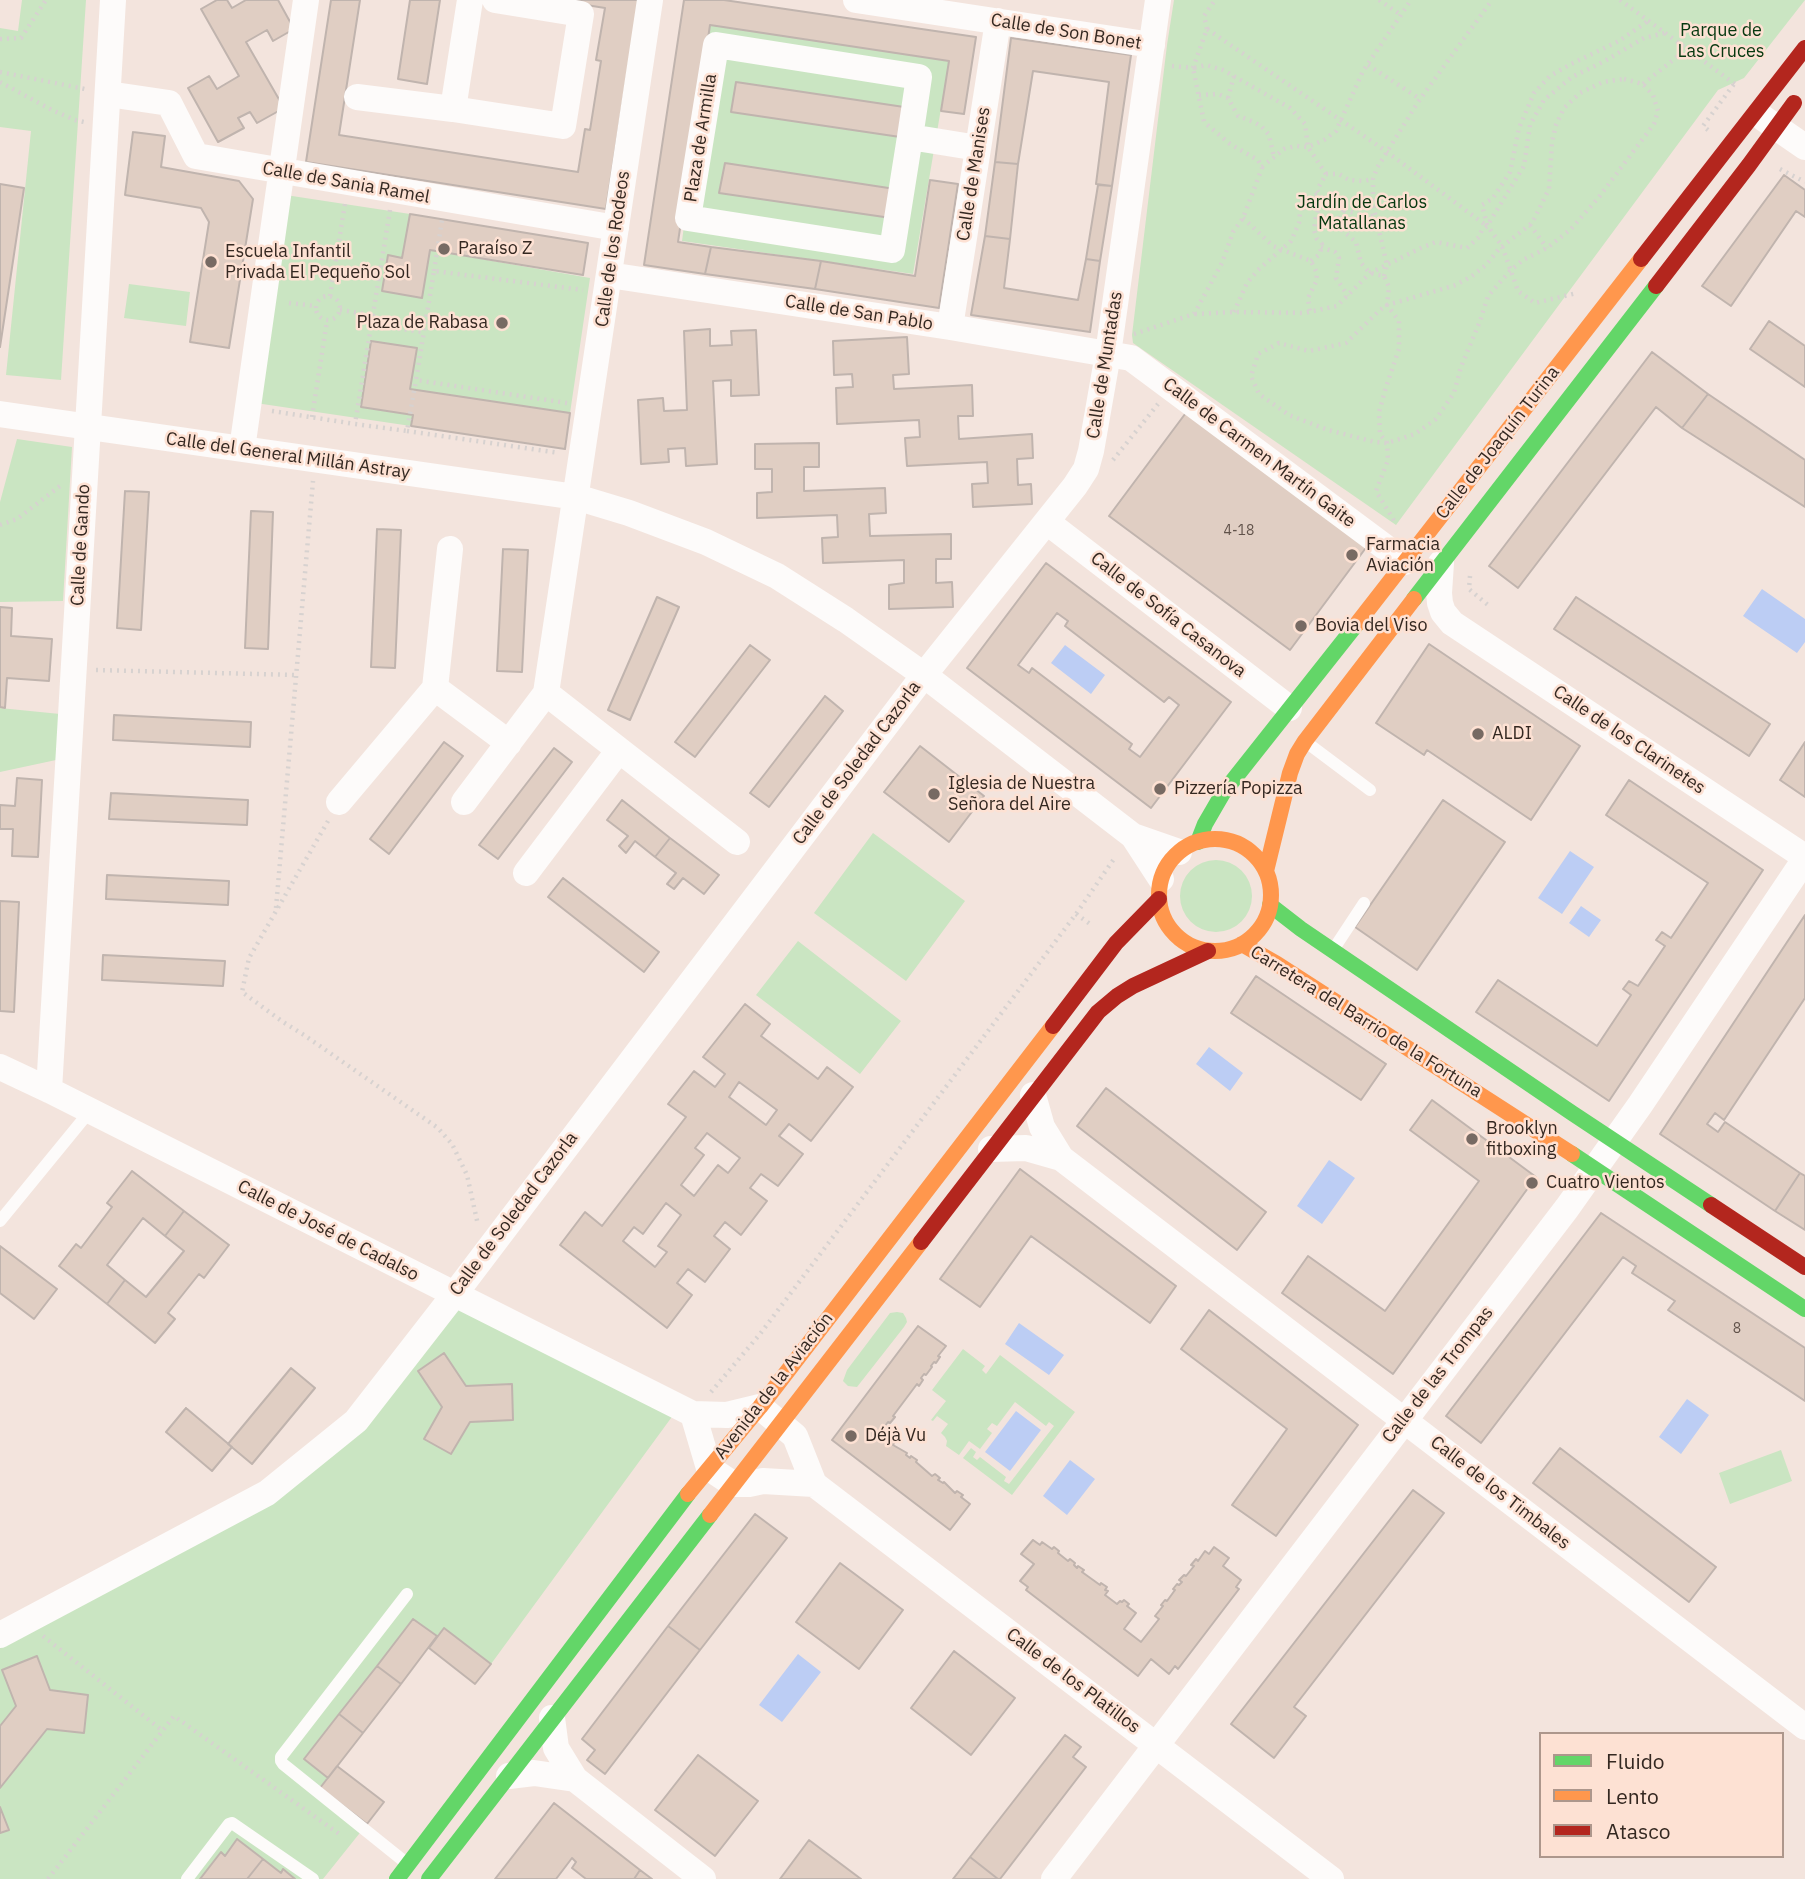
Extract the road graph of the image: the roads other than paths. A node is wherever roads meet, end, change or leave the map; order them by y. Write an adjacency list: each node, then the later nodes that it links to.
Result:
1 (113, 0): 13 (street, Calle de Gando)
2 (306, 0): 20 (street)
3 (470, 0): 15 (street)
4 (495, 0): 15 (street)
5 (650, 0): 21 (street, Calle de los Rodeos)
6 (856, 0): 8 (street, Calle de Son Bonet)
7 (1158, 0): 11 (street, Calle de Muntadas)
8 (920, 5): 9 (street, Calle de Son Bonet)
9 (998, 21): 11 (street, Calle de Son Bonet); 19 (street, Calle de Manises)
10 (1805, 48): 16 (main road, Calle de Joaquín Turina)
11 (1158, 55): 24 (street, Calle de Muntadas)
12 (1805, 88): 16 (main road, Calle de Joaquín Turina)
13 (108, 94): 20 (street, Calle de Sania Ramel); 26 (street, Calle de Gando)
14 (357, 97): 15 (street)
15 (453, 109)
16 (1765, 120): 18 (street); 31 (main road, Calle de Joaquín Turina); 32 (main road, Calle de Joaquín Turina)
17 (910, 137): 17 (street, Plaza de Armilla); 19 (street)
18 (1805, 147)
19 (978, 148): 23 (street, Calle de Manises)
20 (282, 172): 21 (street, Calle de Sania Ramel); 27 (street)
21 (616, 228): 22 (street, Calle de los Rodeos)
22 (600, 283): 23 (street, Calle de San Pablo); 28 (street, Calle de los Rodeos)
23 (950, 327): 24 (street, Calle de San Pablo)
24 (1108, 354): 29 (street, Calle de Muntadas); 31 (street, Calle de Carmen Martín Gaite)
25 (0, 414): 26 (street, Calle del General Millán Astray)
26 (88, 426): 27 (street, Calle del General Millán Astray); 58 (street, Calle de Gando)
27 (242, 449): 28 (street, Calle del General Millán Astray)
28 (576, 497): 35 (street, Calle del General Millán Astray); 37 (street)
29 (1047, 522): 35 (street, Calle de Muntadas); 38 (street, Calle de Sofía Casanova)
30 (450, 549): 36 (street)
31 (1405, 562): 38 (main road, Calle de Joaquín Turina)
32 (1441, 563): 33 (street); 34 (main road, Calle de Joaquín Turina)
33 (1452, 623): 34 (street, Calle de los Clarinetes); 48 (street, Calle de los Clarinetes)
34 (1392, 627): 39 (main road, Calle de Joaquín Turina)
35 (924, 675): 46 (street, Calle del General Millán Astray); 67 (street, Calle de Soledad Cazorla)
36 (435, 688): 40 (street); 43 (street)
37 (546, 693): 40 (street); 41 (street)
38 (1289, 708): 47 (main road, Calle de Joaquín Turina)
39 (1305, 741): 42 (lane); 49 (main road, Calle de Joaquín Turina)
40 (509, 743): 44 (street)
41 (619, 750): 45 (street); 50 (street)
42 (1370, 790)
43 (339, 802)
44 (464, 802)
45 (737, 842)
46 (1125, 846): 47 (street, Calle del General Millán Astray); 51 (street, Calle del General Millán Astray)
47 (1189, 847): 49 (main road); 51 (main road)
48 (1805, 858): 61 (street, Calle de las Trompas)
49 (1266, 871): 53 (main road)
50 (526, 873)
51 (1160, 889): 55 (main road); 69 (main road, Avenida de la Aviación)
52 (1364, 904): 56 (lane)
53 (1270, 905): 54 (main road); 56 (main road, Carretera del Barrio de la Fortuna)
54 (1242, 944): 55 (main road); 64 (main road, Carretera del Barrio de la Fortuna)
55 (1208, 951): 59 (main road, Avenida de la Aviación)
56 (1332, 951): 61 (main road, Carretera del Barrio de la Fortuna)
57 (0, 1067): 58 (street, Calle de José de Cadalso)
58 (49, 1090): 60 (street, Calle de José de Cadalso)
59 (1033, 1095): 62 (main road, Avenida de la Aviación); 63 (street, Calle de los Timbales)
60 (90, 1111): 65 (lane); 67 (street, Calle de José de Cadalso)
61 (1614, 1141): 64 (street, Calle de las Trompas); 66 (main road, Carretera del Barrio de la Fortuna)
62 (991, 1149): 63 (street, Calle de los Timbales); 72 (main road, Avenida de la Aviación)
63 (1061, 1158): 71 (street, Calle de los Timbales)
64 (1595, 1168): 68 (main road, Carretera del Barrio de la Fortuna); 71 (street, Calle de las Trompas)
65 (0, 1221)
66 (1805, 1267)
67 (454, 1294): 70 (street, Calle de José de Cadalso); 78 (street, Calle de Soledad Cazorla)
68 (1805, 1310)
69 (760, 1407): 70 (street, Calle de José de Cadalso); 72 (street); 73 (main road, Avenida de la Aviación)
70 (693, 1414): 73 (street)
71 (1404, 1419): 80 (street, Calle de los Timbales); 81 (street, Calle de las Trompas)
72 (788, 1429): 74 (street); 75 (main road, Avenida de la Aviación); 76 (street)
73 (709, 1468): 75 (street); 84 (main road, Avenida de la Aviación)
74 (763, 1481): 75 (street); 76 (street)
75 (733, 1484): 79 (main road, Avenida de la Aviación)
76 (814, 1484): 81 (street, Calle de los Platillos)
77 (407, 1594): 84 (lane)
78 (0, 1635)
79 (552, 1718): 82 (main road, Avenida de la Aviación); 83 (street)
80 (1805, 1727)
81 (1156, 1744): 90 (street, Calle de las Trompas); 91 (street, Calle de los Platillos)
82 (509, 1776): 83 (street); 88 (main road, Avenida de la Aviación)
83 (575, 1779): 89 (street)
84 (408, 1864): 87 (main road, Avenida de la Aviación)
85 (187, 1879): 86 (lane)
86 (313, 1879)
87 (397, 1879)
88 (429, 1879)
89 (703, 1879)
90 (1054, 1879)
91 (1331, 1879)

